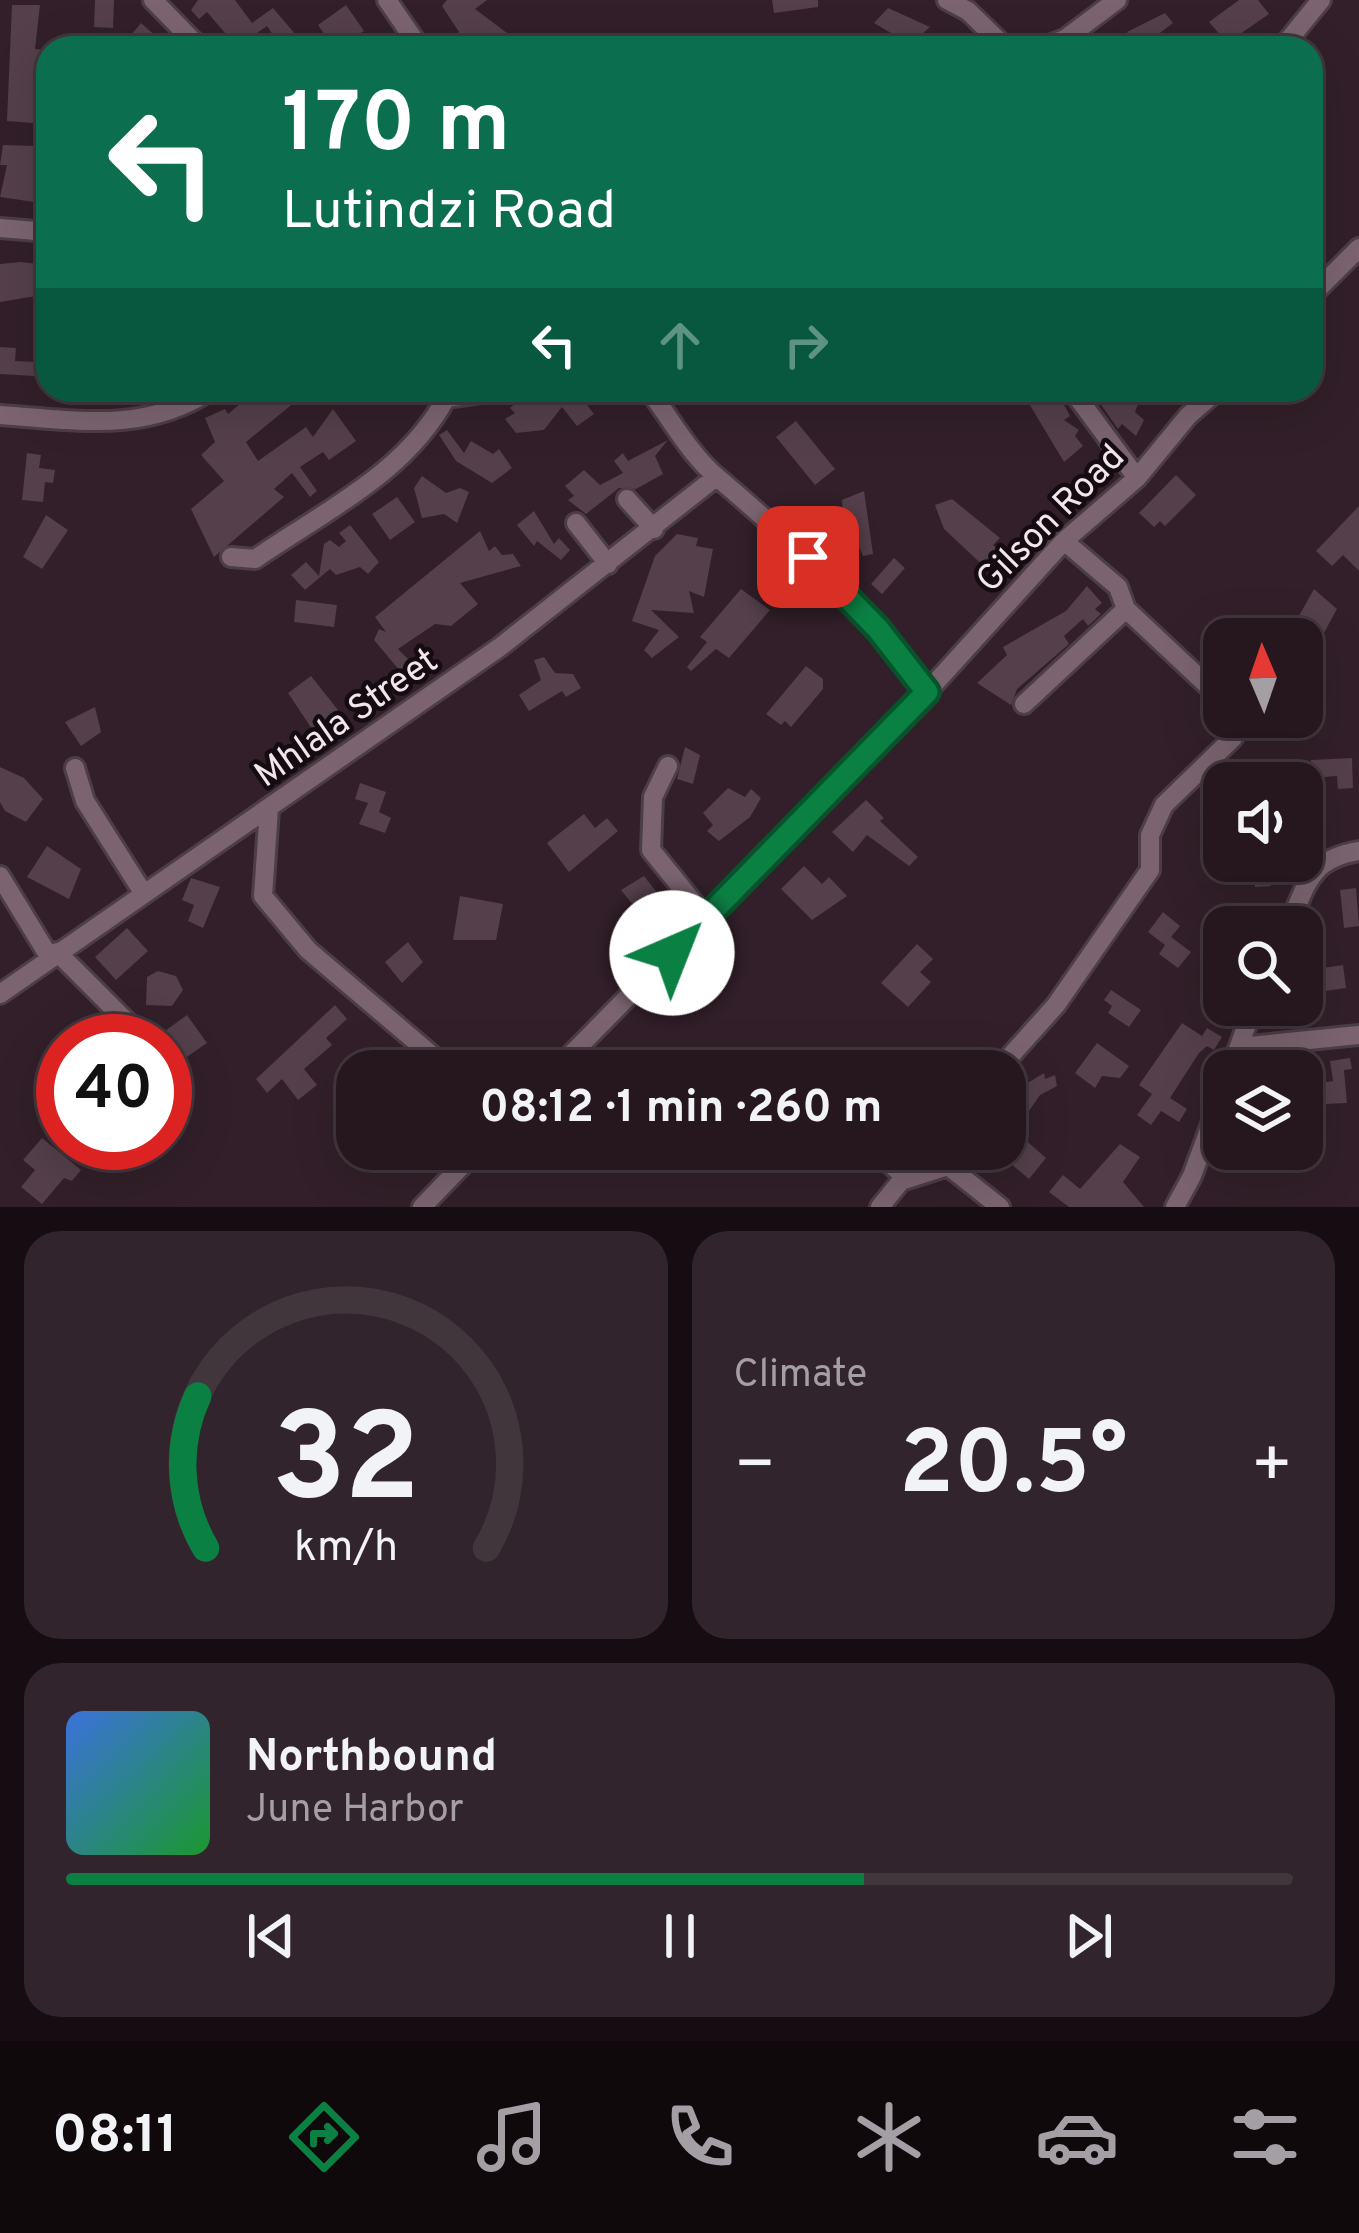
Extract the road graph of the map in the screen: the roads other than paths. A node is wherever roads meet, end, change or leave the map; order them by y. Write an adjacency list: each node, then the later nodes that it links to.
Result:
1 (153, 0): 6 (street)
2 (387, 0): 7 (street)
3 (947, 0): 8 (street)
4 (1117, 0): 9 (street)
5 (1321, 0): 10 (street)
6 (188, 36)
7 (412, 36)
8 (994, 36)
9 (1069, 36)
10 (1292, 36)
11 (0, 228): 12 (street)
12 (36, 231)
13 (1359, 248): 14 (street)
14 (1323, 284)
15 (193, 402): 20 (street)
16 (439, 402): 27 (street)
17 (658, 402): 21 (street)
18 (1081, 402): 22 (street)
19 (1204, 402): 22 (street, Gilson Road)
20 (0, 415)
21 (716, 477): 25 (street, Mhlala Street); 31 (street)
22 (1137, 478): 26 (street, Gilson Road)
23 (627, 499): 25 (street)
24 (576, 523): 28 (street)
25 (654, 529): 28 (street, Mhlala Street)
26 (1064, 541): 29 (street); 31 (street, Gilson Road)
27 (231, 557)
28 (608, 563): 36 (street, Mhlala Street)
29 (1126, 609): 30 (street); 32 (street)
30 (1203, 681)
31 (927, 692): 41 (street, Gilson Road)
32 (1024, 704)
33 (1233, 738): 50 (street)
34 (668, 766): 41 (street)
35 (75, 768): 39 (street)
36 (269, 809): 39 (street, Mhlala Street); 48 (street)
37 (1359, 850): 40 (street)
38 (0, 876): 42 (street)
39 (142, 891): 42 (street, Mhlala Street)
40 (1297, 906)
41 (706, 918): 49 (street, Gilson Road)
42 (53, 955): 43 (street, Mhlala Street); 44 (street)
43 (0, 994)
44 (118, 1014)
45 (1246, 1026): 47 (street)
46 (1359, 1035): 47 (street)
47 (1239, 1047): 51 (street)
48 (426, 1050)
49 (576, 1050)
50 (1015, 1050)
51 (1238, 1050)
52 (1203, 1146): 61 (street)
53 (455, 1170): 58 (street)
54 (898, 1170): 57 (street)
55 (924, 1170): 57 (street)
56 (959, 1170): 60 (street)
57 (908, 1179): 59 (street)
58 (422, 1207)
59 (880, 1207)
60 (1000, 1207)
61 (1174, 1207)

